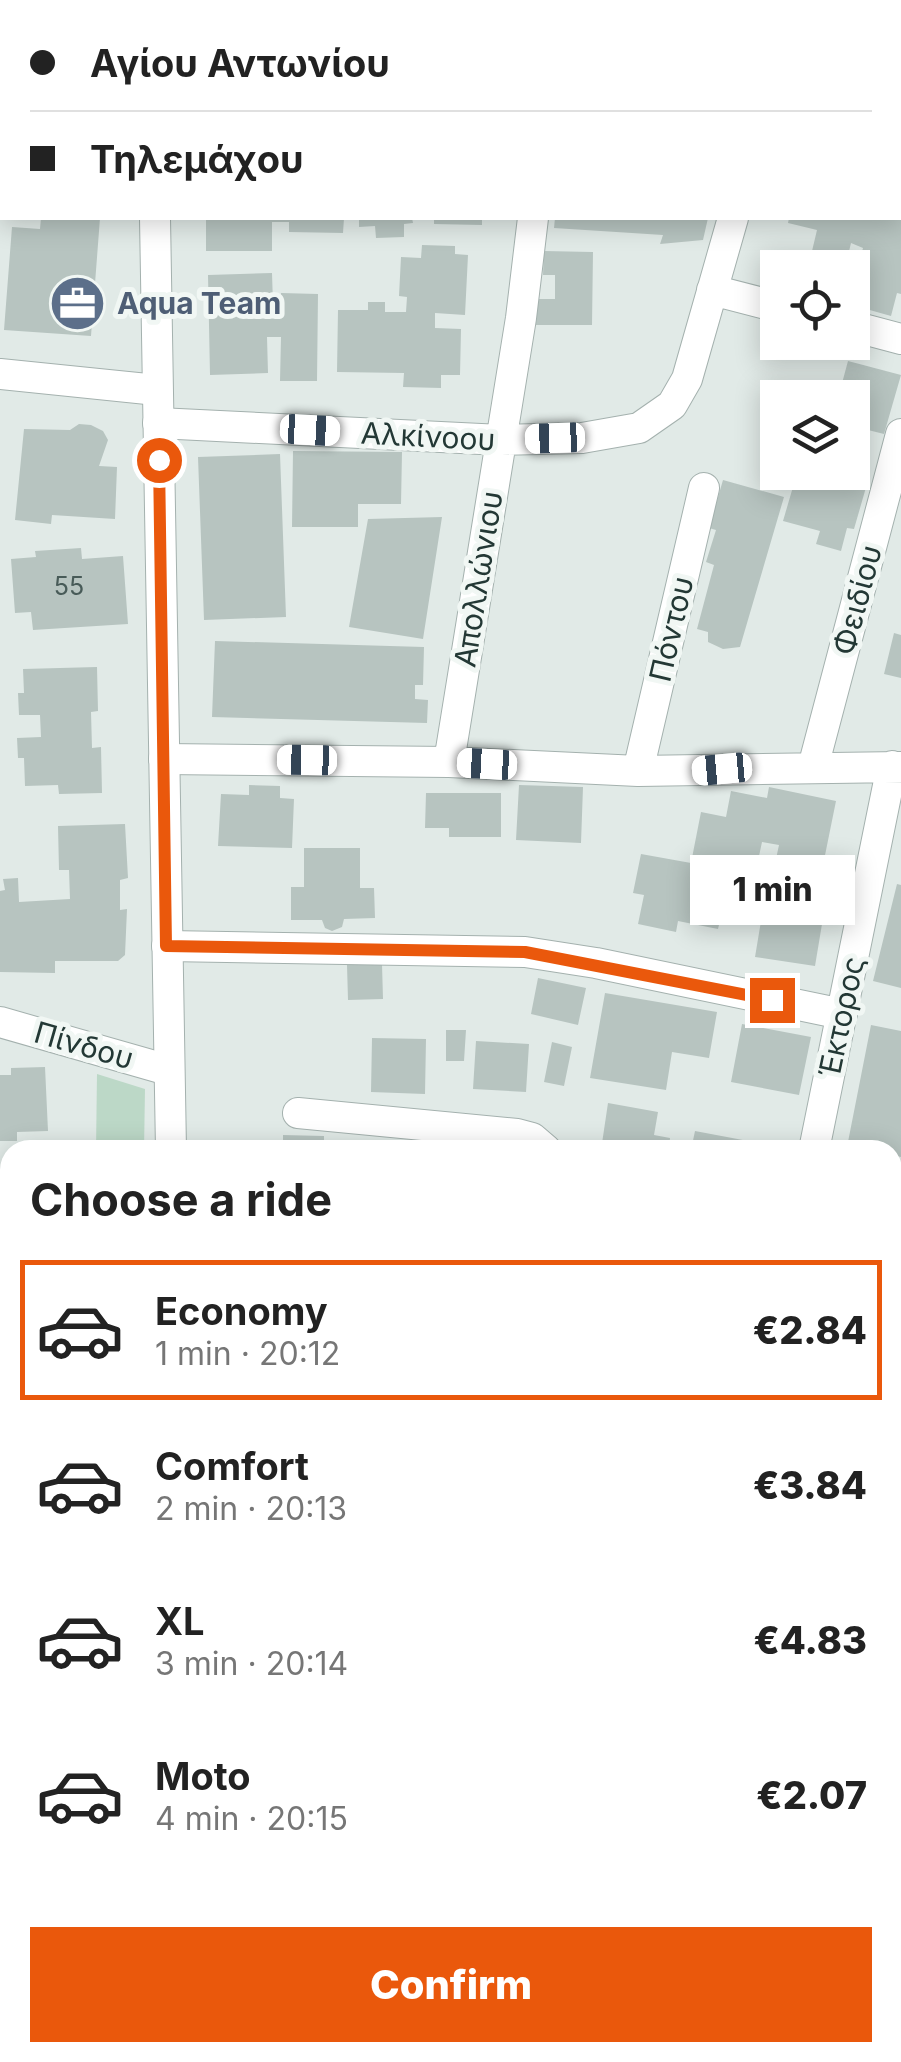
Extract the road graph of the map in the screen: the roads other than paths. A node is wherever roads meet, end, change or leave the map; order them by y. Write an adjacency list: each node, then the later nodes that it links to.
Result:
1 (155, 220): 9 (street)
2 (533, 220): 12 (street, Απολλώνιου)
3 (731, 220): 4 (street, Αλκίνοου)
4 (712, 290): 5 (street); 12 (street, Αλκίνοου)
5 (760, 302)
6 (870, 331): 7 (street)
7 (901, 339)
8 (0, 374): 9 (street)
9 (158, 390): 10 (street)
10 (158, 422): 12 (street, Αλκίνοου); 14 (street)
11 (901, 434): 17 (street, Φειδίου)
12 (500, 440): 15 (street, Απολλώνιου)
13 (704, 488): 18 (street, Πόντου)
14 (164, 759): 15 (street); 19 (street)
15 (449, 762): 18 (street)
16 (896, 766): 17 (street); 20 (street, Έκτορος)
17 (813, 767): 18 (street)
18 (638, 771)
19 (166, 946): 20 (street); 22 (street)
20 (842, 1014): 26 (street, Έκτορος)
21 (0, 1022): 22 (street, Πίνδου)
22 (168, 1070): 24 (street)
23 (298, 1113): 25 (street)
24 (171, 1140)
25 (534, 1140)
26 (816, 1140)

